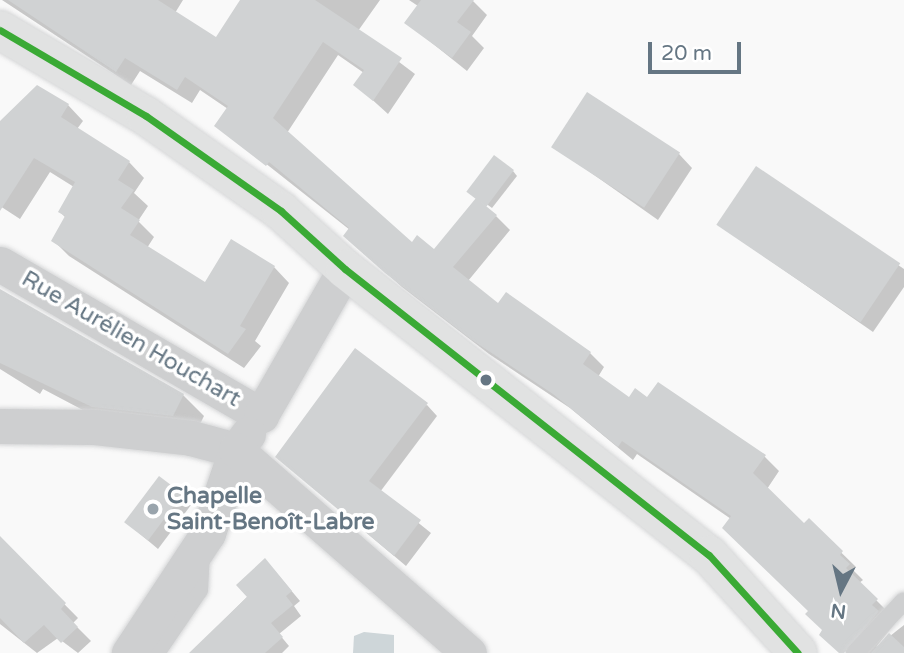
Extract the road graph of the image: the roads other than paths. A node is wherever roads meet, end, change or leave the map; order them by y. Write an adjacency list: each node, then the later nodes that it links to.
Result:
1 (0, 30): 3 (main road)
2 (0, 264): 4 (street, Rue Aurélien Houchart)
3 (345, 269): 4 (street, Rue Aurélien Houchart); 12 (main road)
4 (261, 415): 6 (street)
5 (0, 426): 6 (street)
6 (236, 450): 7 (street); 11 (street)
7 (208, 533): 9 (street); 10 (lane)
8 (904, 601): 13 (lane)
9 (129, 653)
10 (156, 653)
11 (469, 653)
12 (798, 653)
13 (855, 653)

